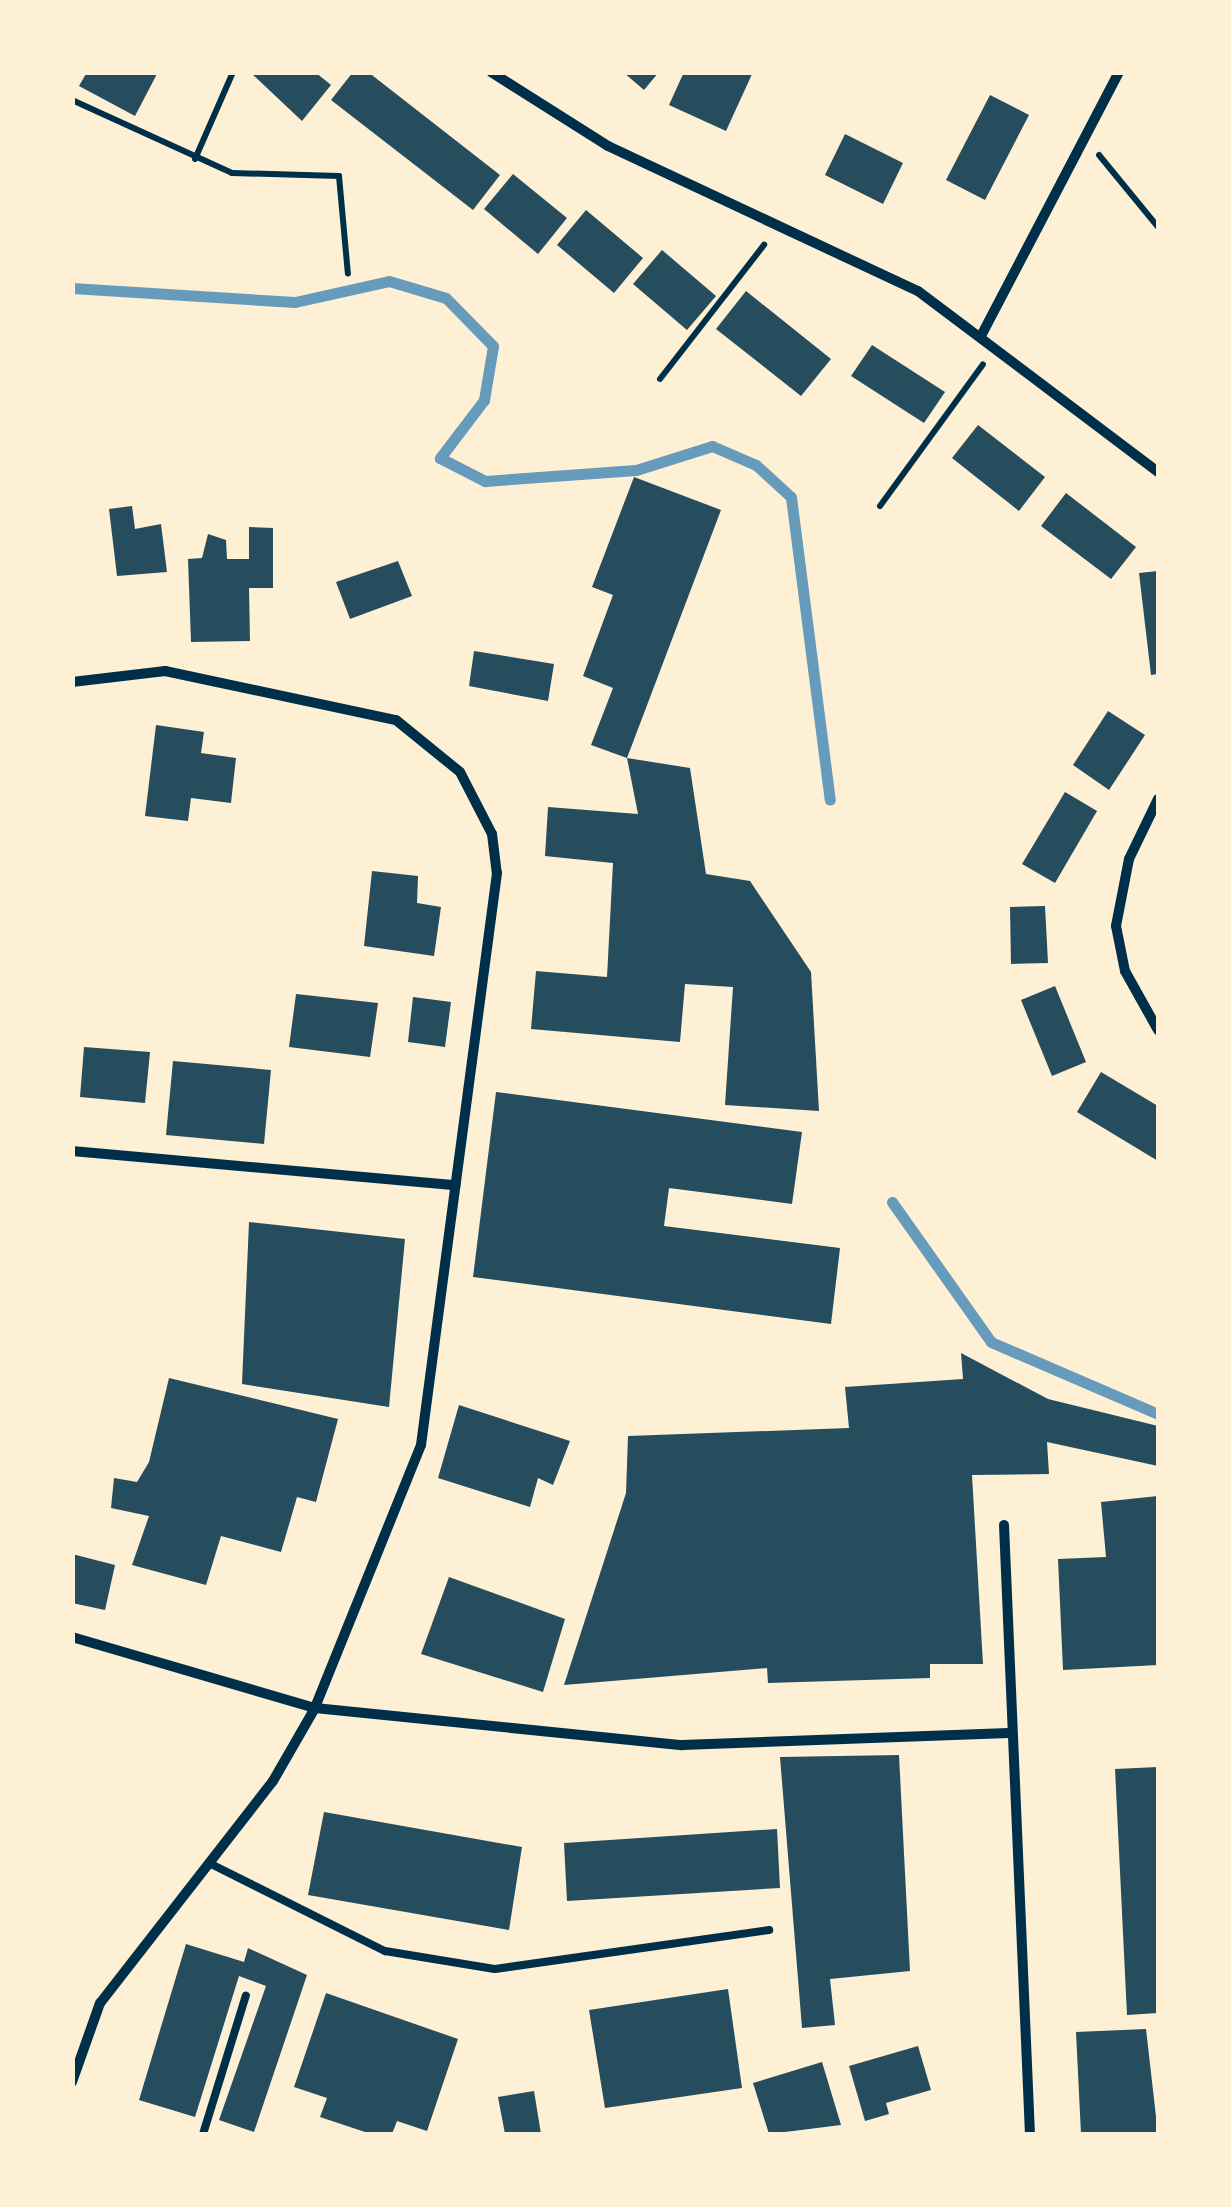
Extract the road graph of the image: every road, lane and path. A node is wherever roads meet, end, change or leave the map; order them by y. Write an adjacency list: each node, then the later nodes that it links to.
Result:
1 (233, 72): 6 (path)
2 (491, 72): 7 (street)
3 (1119, 72): 5 (street)
4 (72, 100): 6 (path)
5 (1084, 140): 8 (path); 10 (street)
6 (194, 159): 9 (path)
7 (780, 224): 10 (street); 12 (path)
8 (1158, 227)
9 (348, 274)
10 (981, 336): 11 (street)
11 (996, 347): 13 (street); 14 (path)
12 (660, 380)
13 (1158, 472)
14 (880, 506)
15 (72, 682): 19 (street)
16 (1158, 799): 17 (street)
17 (1158, 1030)
18 (72, 1150): 19 (street)
19 (455, 1185): 22 (street)
20 (1004, 1525): 23 (street)
21 (72, 1638): 22 (street)
22 (315, 1708): 23 (street); 24 (street)
23 (1009, 1733): 29 (street)
24 (208, 1863): 25 (lane); 27 (street)
25 (769, 1930)
26 (246, 1995): 28 (lane)
27 (72, 2082)
28 (204, 2134)
29 (1030, 2134)

